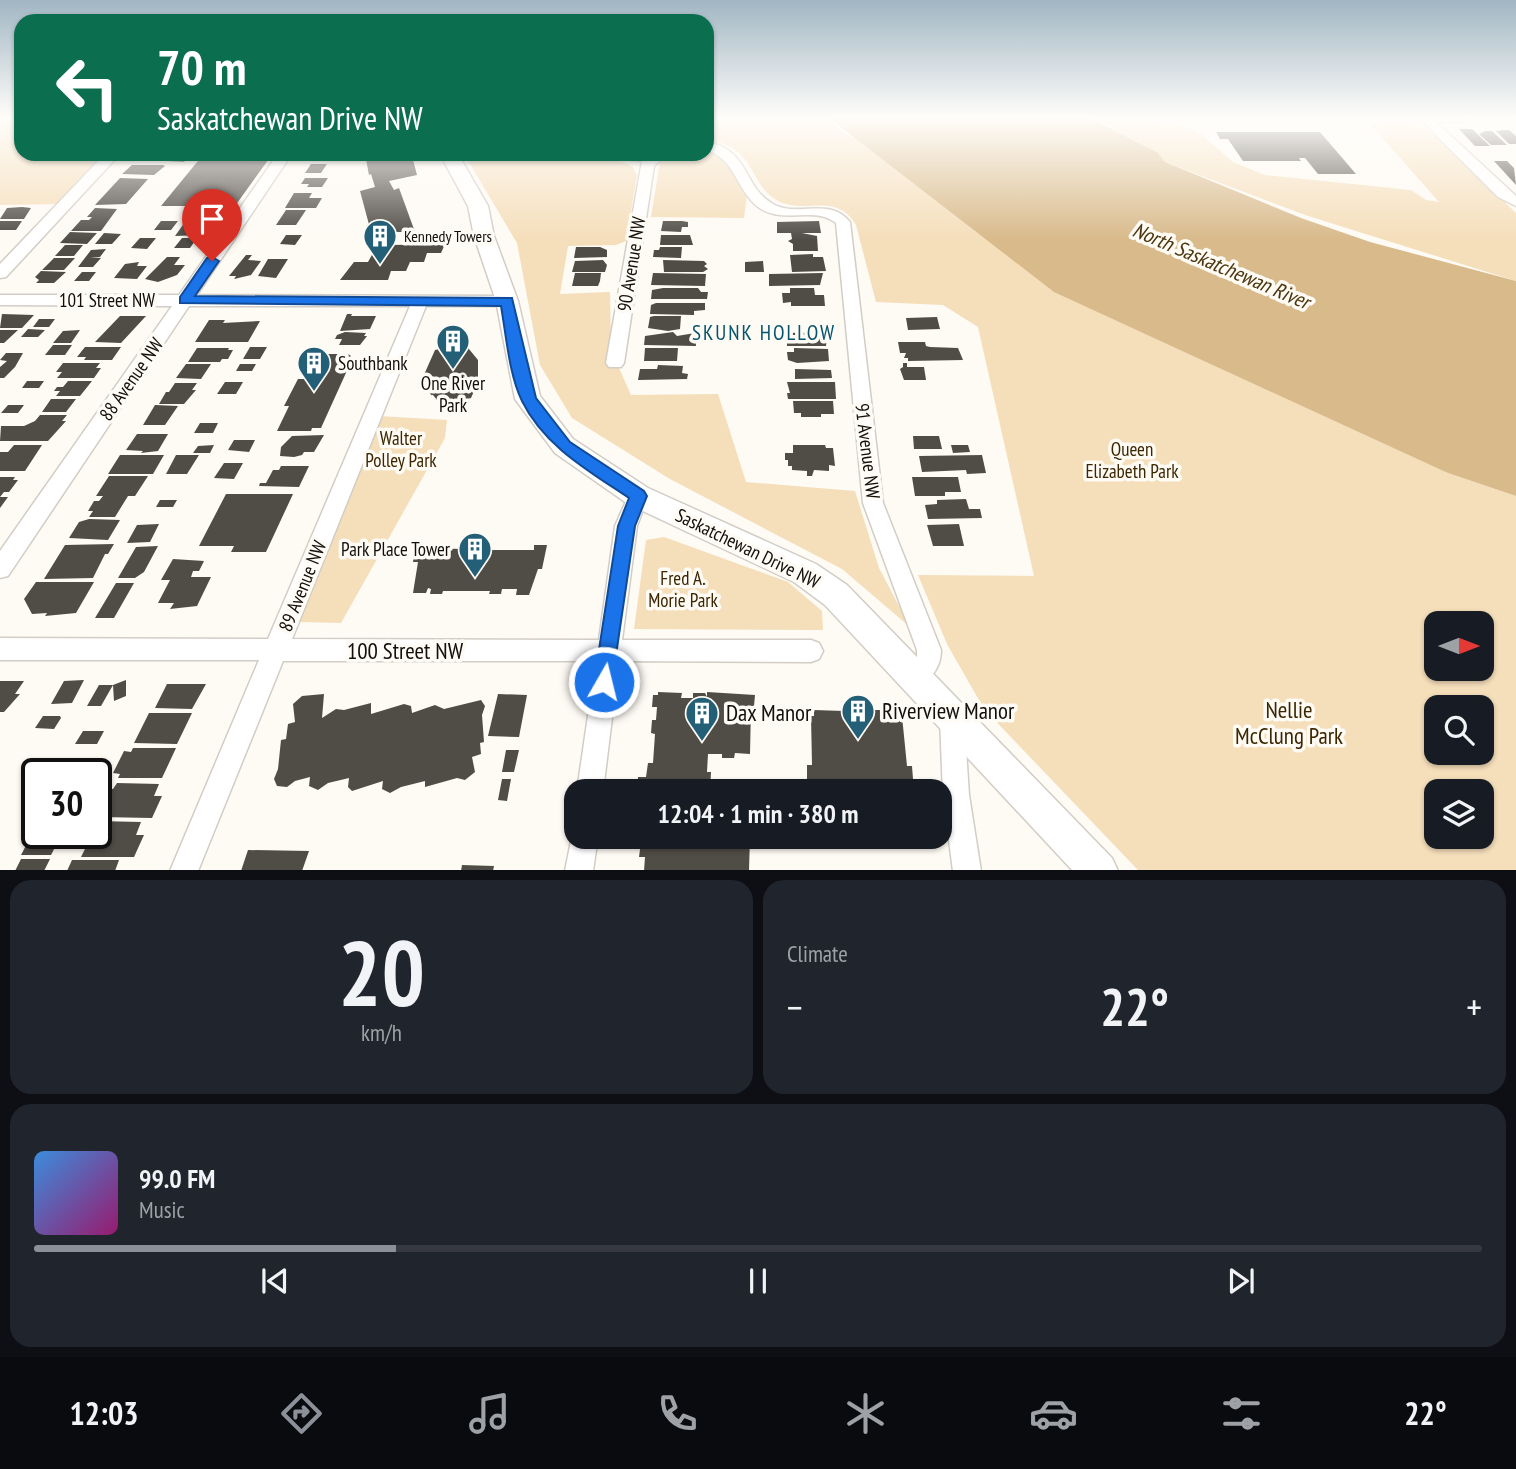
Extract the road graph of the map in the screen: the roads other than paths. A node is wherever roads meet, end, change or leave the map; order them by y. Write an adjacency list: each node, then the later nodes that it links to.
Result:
1 (732, 159): 8 (street)
2 (1469, 159): 7 (street)
3 (106, 161): 9 (street)
4 (281, 161): 11 (street, 88 Avenue NW)
5 (447, 161): 13 (main road, Saskatchewan Drive NW)
6 (654, 161): 14 (street, 90 Avenue NW)
7 (1514, 202)
8 (834, 215): 21 (street, 91 Avenue NW)
9 (0, 273)
10 (0, 300): 11 (street, 101 Street NW)
11 (185, 300): 12 (street, 101 Street NW); 16 (street, 88 Avenue NW)
12 (420, 301): 13 (street, 101 Street NW); 18 (street, 89 Avenue NW)
13 (507, 301): 15 (main road, Saskatchewan Drive NW)
14 (615, 363)
15 (638, 496): 19 (street); 21 (main road, Saskatchewan Drive NW)
16 (0, 569)
17 (0, 649): 18 (street, 100 Street NW)
18 (275, 650): 19 (street, 100 Street NW); 25 (street, 89 Avenue NW)
19 (609, 651): 20 (street, 100 Street NW); 23 (street)
20 (811, 651)
21 (913, 677): 22 (main road, Saskatchewan Drive NW)
22 (952, 719): 27 (street); 28 (main road, Saskatchewan Drive NW)
23 (592, 779)
24 (582, 849): 26 (street)
25 (184, 870)
26 (579, 870)
27 (967, 870)
28 (1099, 870)

